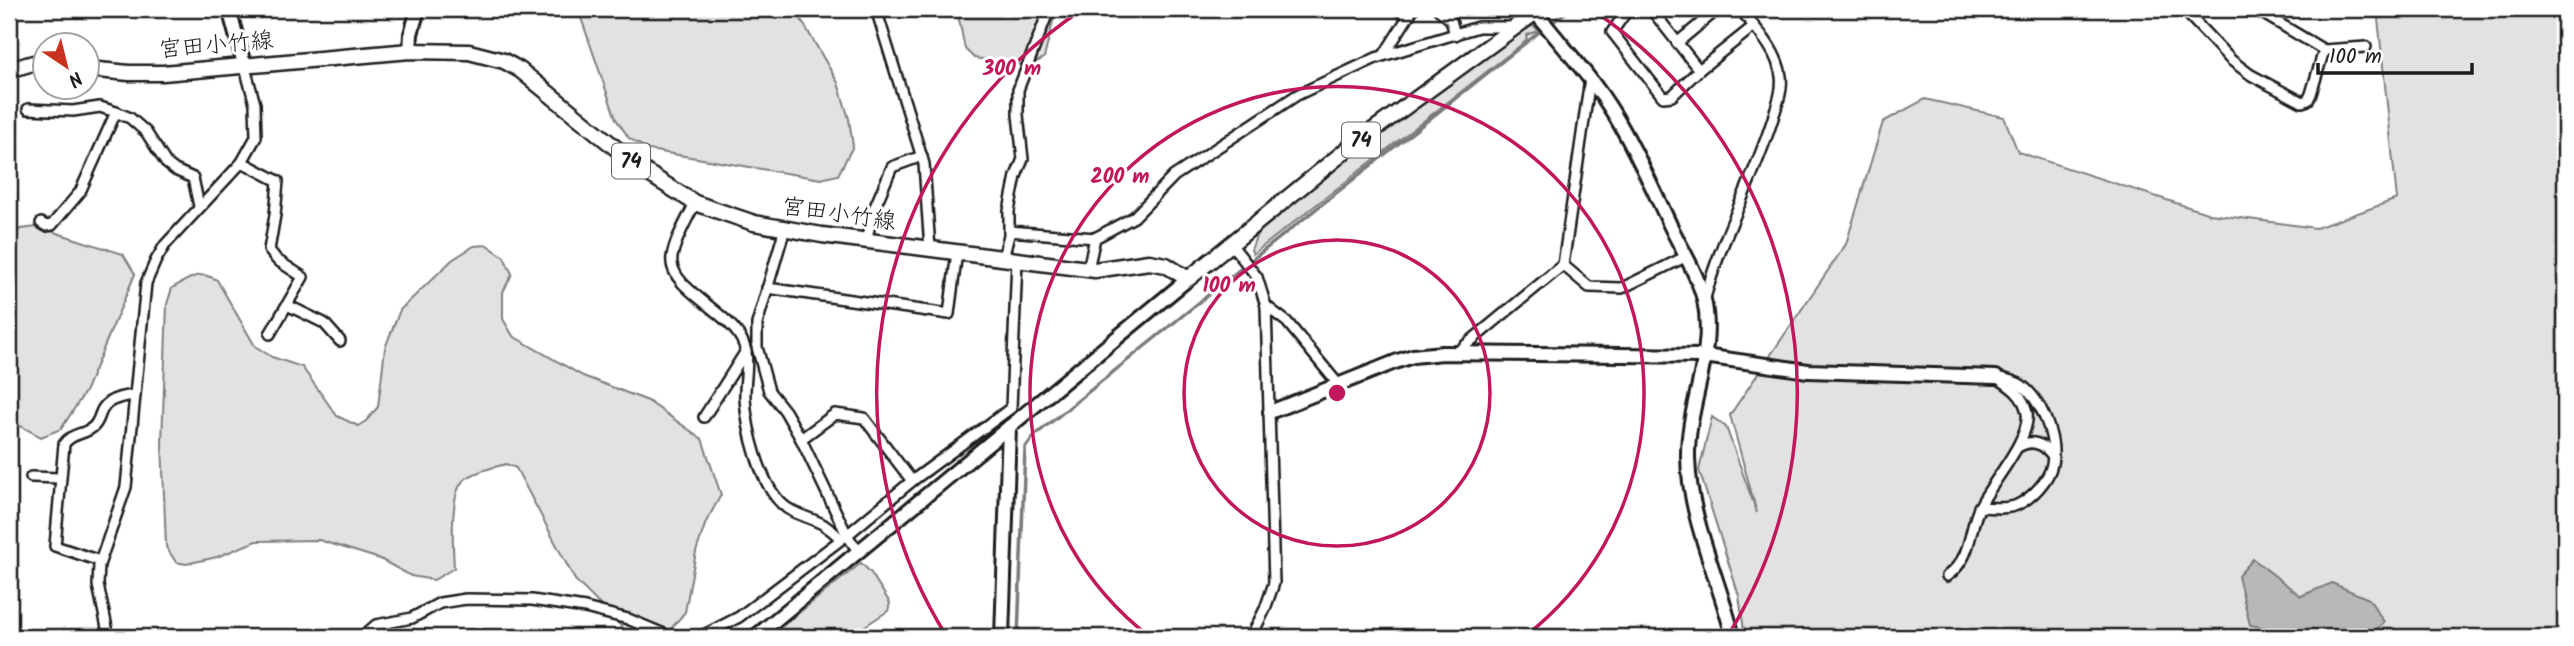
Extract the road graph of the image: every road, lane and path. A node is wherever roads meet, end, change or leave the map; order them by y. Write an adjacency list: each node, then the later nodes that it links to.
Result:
1 (229, 9): 24 (street)
2 (418, 9): 21 (street)
3 (876, 9): 31 (street)
4 (1052, 9): 37 (street)
5 (1398, 9): 14 (street)
6 (1438, 9): 17 (street)
7 (1649, 9): 13 (street); 18 (street)
8 (1718, 9): 18 (street)
9 (1740, 9): 15 (street)
10 (2183, 9): 20 (street)
11 (2255, 9): 20 (street)
12 (1536, 10): 16 (main road, 74); 28 (street)
13 (1624, 10): 27 (street)
14 (1410, 12): 22 (street)
15 (1754, 26): 27 (street); 49 (street)
16 (1515, 27): 17 (street); 40 (main road, 74)
17 (1455, 35): 22 (street)
18 (1677, 43): 27 (street)
19 (2366, 47): 20 (street)
20 (2324, 50)
21 (410, 51): 24 (main road, 宮田小竹線 / 74); 33 (main road, 宮田小竹線 / 74)
22 (1384, 55): 38 (street)
23 (32, 63): 25 (main road)
24 (244, 64): 26 (main road, 宮田小竹線 / 74); 32 (street)
25 (9, 70)
26 (102, 70)
27 (1699, 70)
28 (1590, 79): 43 (street); 45 (street)
29 (28, 108): 30 (street)
30 (116, 112): 34 (street); 35 (street)
31 (922, 156): 39 (street); 41 (street)
32 (242, 162): 34 (street); 50 (street)
33 (695, 203): 36 (main road, 宮田小竹線 / 74); 55 (street)
34 (199, 206): 60 (street)
35 (41, 223)
36 (785, 228): 39 (main road, 宮田小竹線 / 74); 48 (street)
37 (1009, 231): 38 (street); 44 (street)
38 (1095, 238): 46 (street)
39 (866, 241): 41 (main road, 宮田小竹線 / 74)
40 (1231, 244): 47 (main road, 74); 51 (street)
41 (930, 249): 42 (main road, 宮田小竹線 / 74)
42 (957, 252): 44 (main road, 宮田小竹線 / 74); 48 (street)
43 (1685, 257): 45 (street); 49 (street)
44 (1010, 259): 46 (main road, 宮田小竹線 / 74); 69 (street)
45 (1563, 265): 56 (street)
46 (1088, 269): 47 (main road, 宮田小竹線 / 74)
47 (1188, 279): 63 (street)
48 (767, 288): 53 (street)
49 (1704, 301): 57 (street)
50 (286, 304): 52 (street); 54 (street)
51 (1266, 306): 59 (street); 61 (street)
52 (270, 334)
53 (756, 339): 55 (street); 64 (street)
54 (340, 341)
55 (745, 351): 62 (street); 71 (street)
56 (1455, 354): 57 (street); 59 (street)
57 (1704, 356): 58 (street); 82 (street)
58 (1996, 377): 65 (street); 66 (street)
59 (1338, 384): 61 (street)
60 (135, 396): 68 (street); 73 (street)
61 (1270, 412): 81 (street)
62 (704, 417)
63 (1009, 427): 72 (street); 80 (street)
64 (801, 439): 69 (street); 71 (street)
65 (2017, 448): 66 (street); 70 (street)
66 (2052, 454): 70 (street)
67 (31, 477): 68 (street)
68 (60, 478): 73 (street)
69 (912, 481): 71 (street)
70 (1979, 507): 74 (street)
71 (844, 537): 72 (street); 78 (street)
72 (858, 551): 79 (street)
73 (100, 561): 75 (street)
74 (1947, 576)
75 (109, 637)
76 (362, 637): 77 (street)
77 (671, 637)
78 (700, 637)
79 (755, 637)
80 (1002, 637)
81 (1251, 637)
82 (1733, 637)

